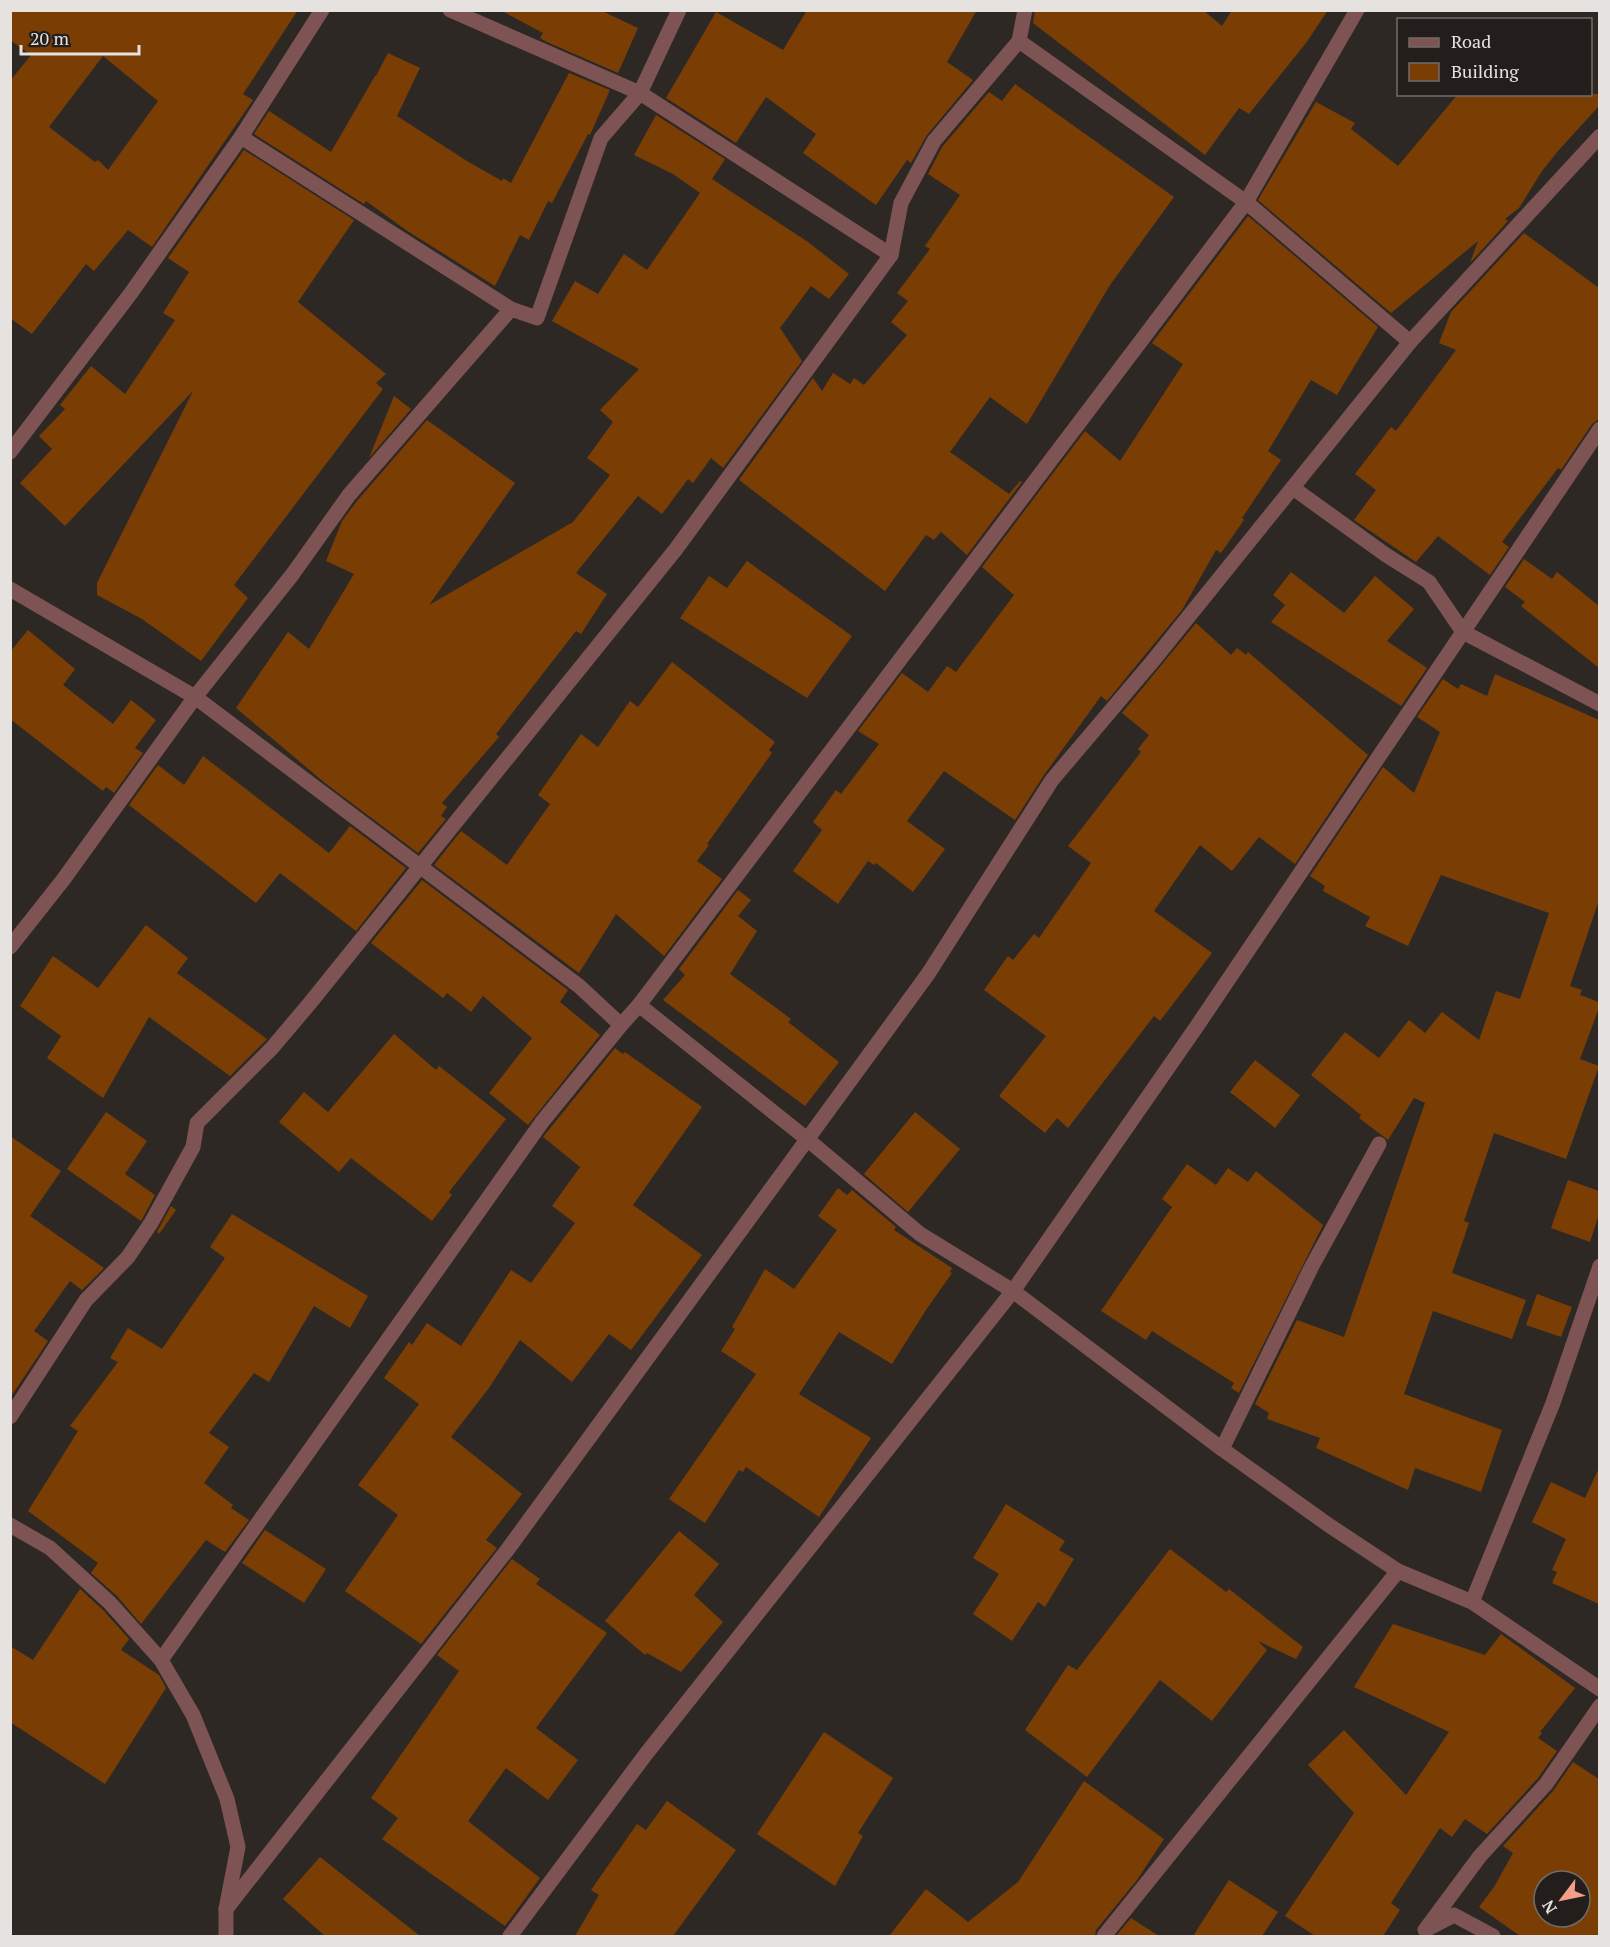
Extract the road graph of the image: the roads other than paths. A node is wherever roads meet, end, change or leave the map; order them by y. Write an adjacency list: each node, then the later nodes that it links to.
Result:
1 (322, 10): 9 (street)
2 (450, 10): 7 (street)
3 (678, 10): 7 (street)
4 (1025, 10): 6 (street)
5 (1357, 10): 10 (street)
6 (1019, 41): 10 (street); 11 (street)
7 (640, 93): 11 (street); 12 (street)
8 (1599, 136): 13 (street)
9 (241, 137): 12 (street); 15 (street)
10 (1246, 202): 13 (street); 23 (street)
11 (891, 255): 21 (street)
12 (511, 309): 19 (street)
13 (1410, 342): 16 (street)
14 (1599, 429): 18 (street)
15 (10, 452)
16 (1293, 488): 18 (street); 25 (street)
17 (10, 589): 19 (street)
18 (1464, 632): 20 (street); 28 (street)
19 (195, 697): 21 (street); 22 (street)
20 (1599, 704)
21 (419, 867): 24 (street); 29 (street)
22 (10, 947)
23 (639, 1005): 24 (street); 25 (street)
24 (621, 1025): 34 (street)
25 (807, 1139): 28 (street); 37 (street)
26 (1379, 1144): 30 (street)
27 (1599, 1266): 33 (street)
28 (1013, 1291): 30 (street); 40 (street)
29 (10, 1417)
30 (1222, 1449): 32 (street)
31 (10, 1526): 34 (street)
32 (1398, 1571): 33 (street); 41 (street)
33 (1472, 1602): 35 (street)
34 (161, 1660): 37 (street)
35 (1599, 1689)
36 (1599, 1706): 38 (street)
37 (226, 1909): 39 (street)
38 (1422, 1933): 42 (street)
39 (226, 1936)
40 (510, 1936)
41 (1104, 1936)
42 (1492, 1936)

